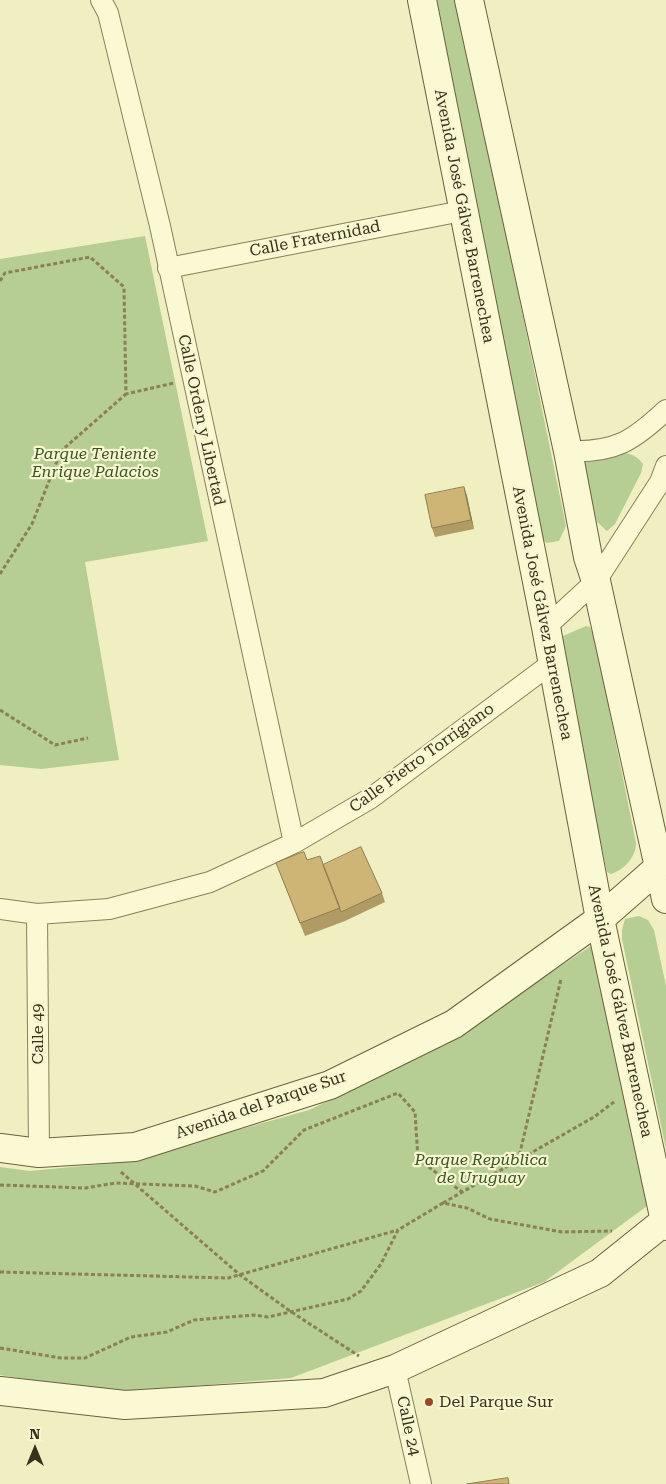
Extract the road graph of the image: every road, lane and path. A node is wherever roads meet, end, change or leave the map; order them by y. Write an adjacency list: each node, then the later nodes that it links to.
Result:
1 (101, 0): 5 (street, Calle Orden y Libertad)
2 (422, 0): 4 (main road, Avenida José Gálvez Barrenechea)
3 (469, 0): 10 (main road)
4 (462, 211): 5 (street, Calle Fraternidad); 14 (main road, Avenida José Gálvez Barrenechea)
5 (168, 268): 7 (street, Calle Orden y Libertad)
6 (0, 281): 8 (path)
7 (192, 379): 8 (path); 18 (street, Calle Orden y Libertad)
8 (126, 394): 12 (path)
9 (666, 410): 10 (street)
10 (568, 451): 13 (main road)
11 (666, 466): 13 (street)
12 (0, 574)
13 (596, 581): 14 (street); 19 (main road)
14 (546, 627): 15 (main road, Avenida José Gálvez Barrenechea)
15 (552, 663): 18 (street, Calle Pietro Torrigiano); 23 (main road, Avenida José Gálvez Barrenechea)
16 (0, 710): 17 (path)
17 (88, 738)
18 (294, 843): 22 (street, Calle Pietro Torrigiano)
19 (662, 865): 20 (main road); 23 (main road, Avenida del Parque Sur)
20 (666, 899)
21 (0, 909): 22 (street, Calle Pietro Torrigiano)
22 (37, 914): 28 (street, Calle 49)
23 (600, 918): 24 (main road, Avenida del Parque Sur); 25 (main road, Avenida José Gálvez Barrenechea)
24 (570, 940): 27 (main road, Avenida del Parque Sur); 29 (path)
25 (636, 1084): 29 (path); 34 (main road, Avenida José Gálvez Barrenechea)
26 (0, 1148): 28 (main road, Avenida del Parque Sur)
27 (96, 1149): 28 (main road, Avenida del Parque Sur); 30 (path)
28 (39, 1153)
29 (518, 1161): 32 (path)
30 (134, 1184): 31 (path); 32 (path); 38 (path)
31 (0, 1185)
32 (462, 1192): 33 (path)
33 (443, 1204): 35 (path); 36 (path)
34 (666, 1222): 41 (main road)
35 (622, 1229)
36 (398, 1230): 38 (path); 39 (path)
37 (0, 1272): 38 (path)
38 (240, 1275): 39 (path)
39 (290, 1312): 40 (path); 41 (path)
40 (0, 1348)
41 (390, 1370): 42 (main road); 43 (street, Calle 24)
42 (0, 1391)
43 (420, 1484)

